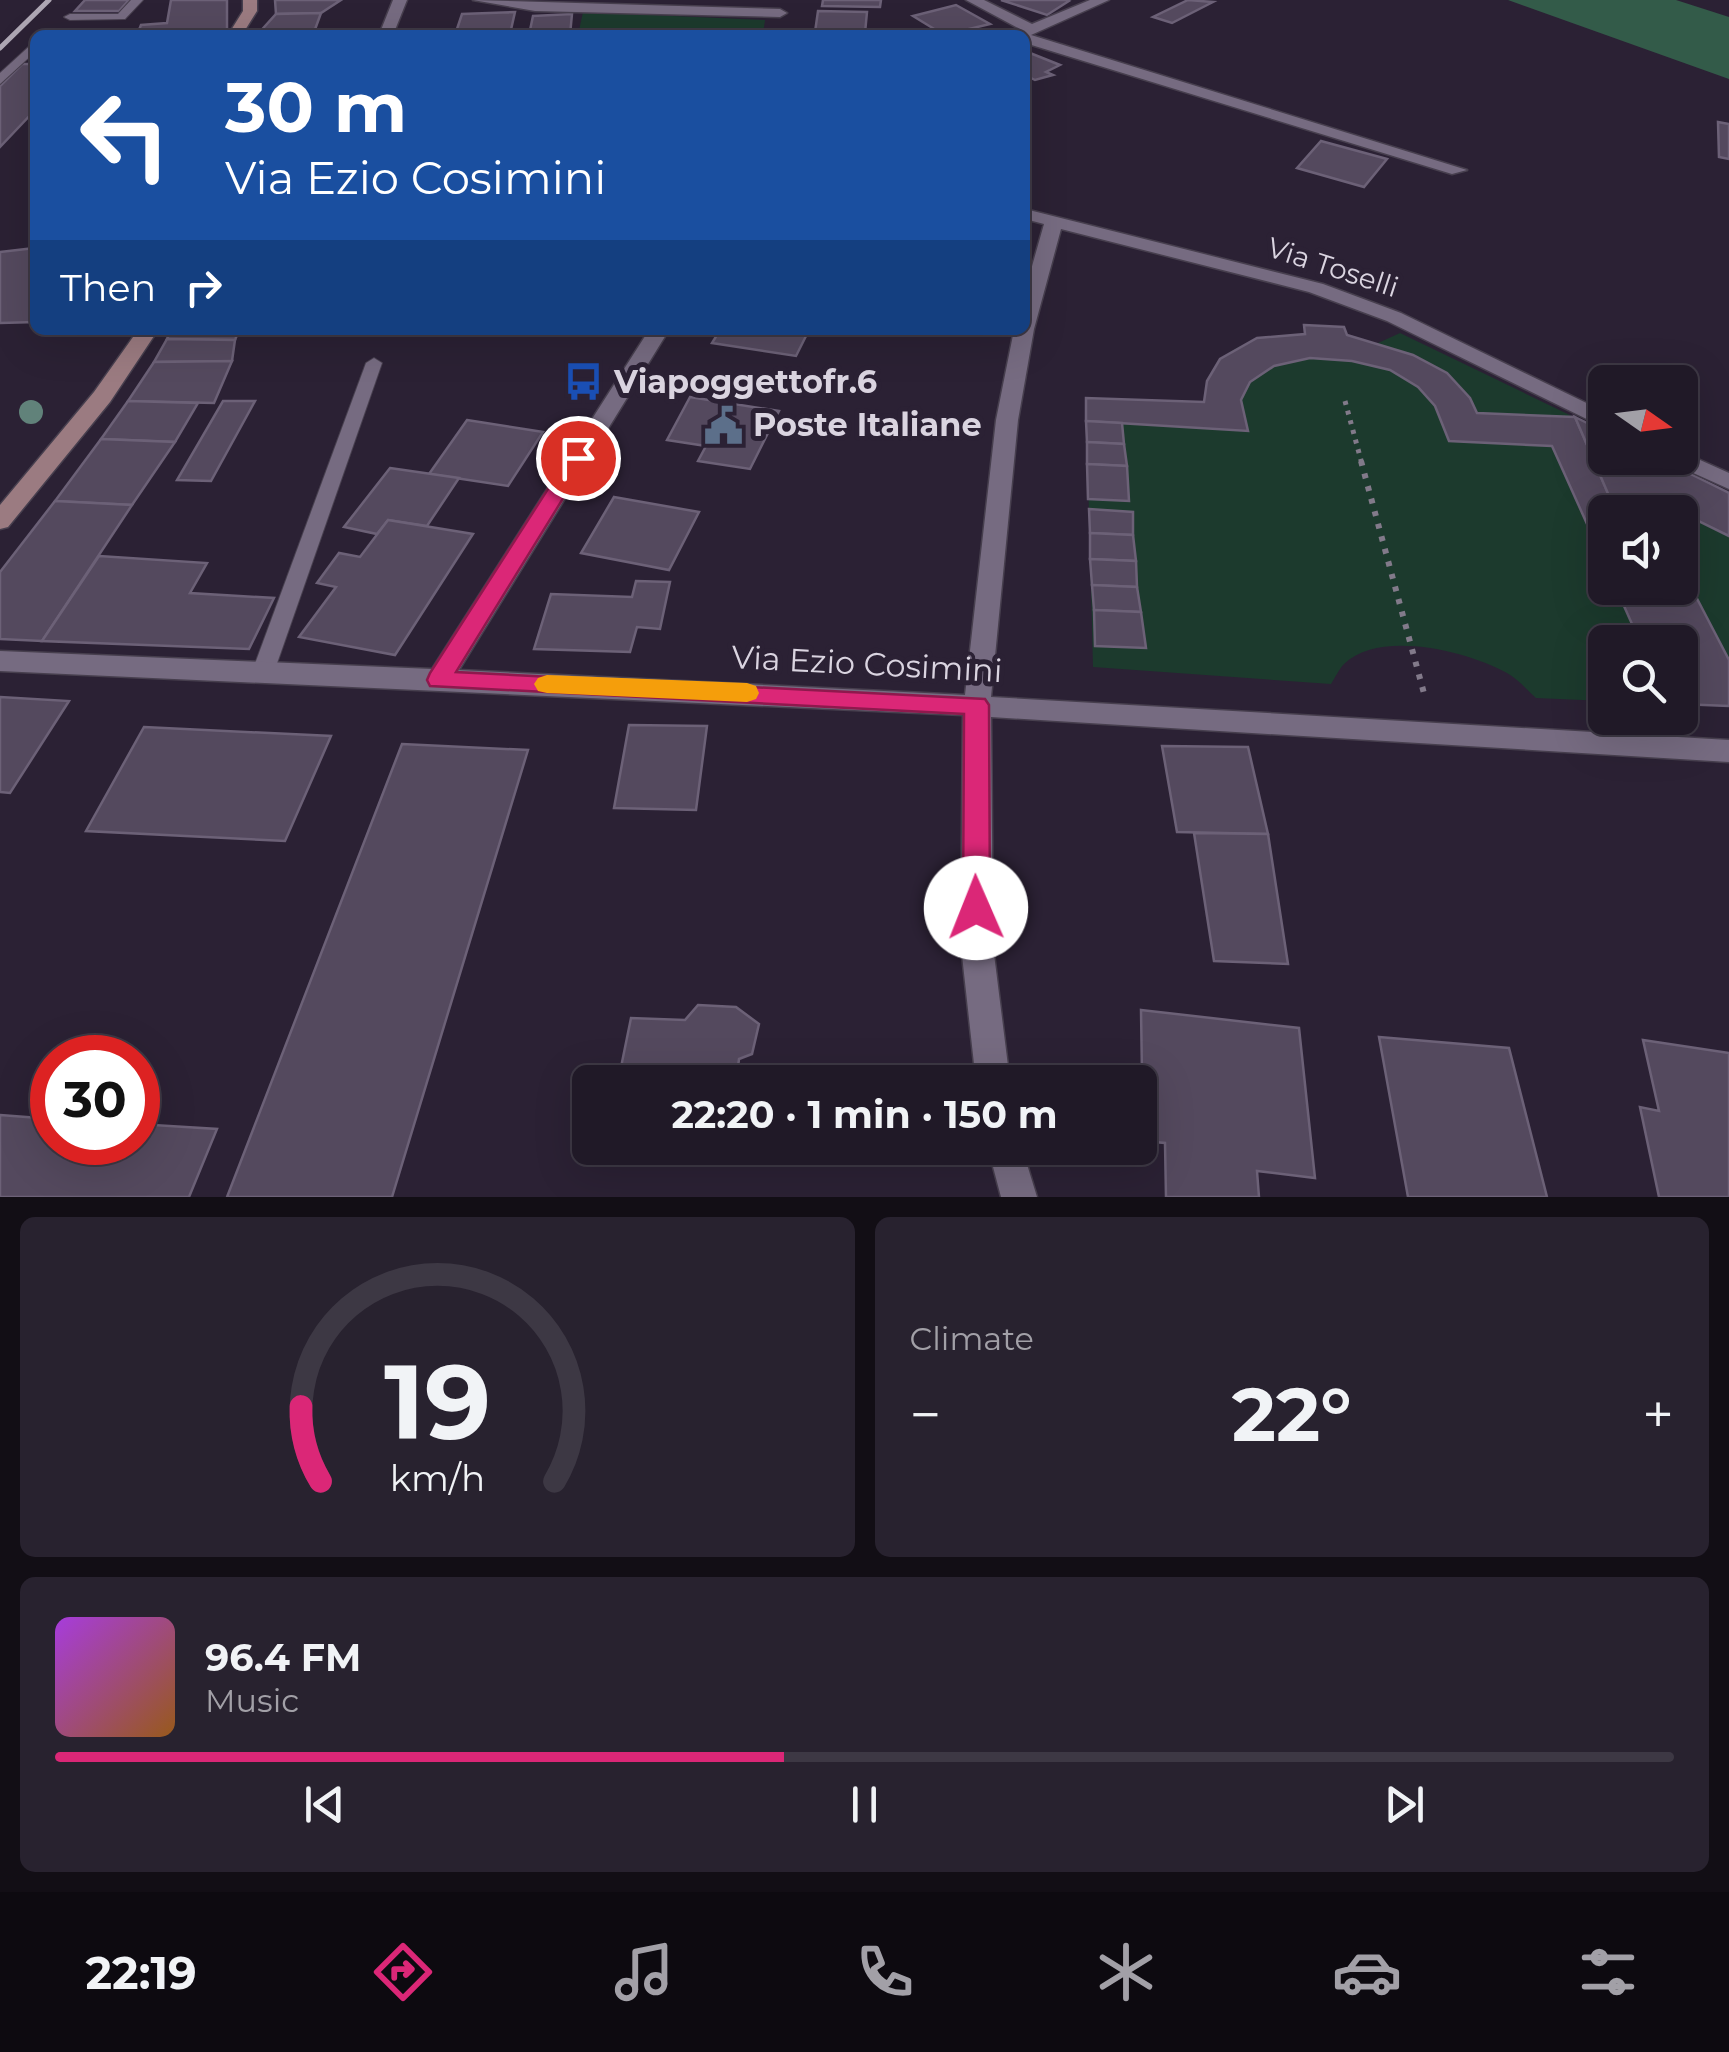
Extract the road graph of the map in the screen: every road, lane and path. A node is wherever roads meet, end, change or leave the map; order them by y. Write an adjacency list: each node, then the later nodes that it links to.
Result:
1 (137, 0): 9 (lane)
2 (250, 0): 10 (main road)
3 (400, 0): 11 (street)
4 (480, 0): 7 (street)
5 (972, 0): 12 (street)
6 (1102, 0): 13 (street)
7 (536, 3): 8 (street)
8 (782, 6)
9 (70, 17)
10 (239, 30)
11 (388, 30)
12 (1019, 30)
13 (1030, 32)
14 (1030, 36): 17 (street)
15 (30, 50): 16 (lane)
16 (0, 80)
17 (1458, 170)
18 (1030, 215): 19 (street, Via Toselli)
19 (1054, 220): 20 (street); 26 (street, Via Toselli)
20 (1030, 309)
21 (145, 335): 29 (main road)
22 (656, 335): 32 (street)
23 (1024, 335): 34 (street)
24 (374, 363): 31 (lane)
25 (1346, 401): 33 (path)
26 (1588, 413)
27 (1698, 467): 28 (street)
28 (1729, 482)
29 (0, 521)
30 (0, 660): 31 (street, Via Ezio Cosimini)
31 (262, 672): 32 (street, Via Ezio Cosimini)
32 (439, 680): 34 (street, Via Ezio Cosimini)
33 (1425, 698)
34 (977, 705): 35 (street, Via Ezio Cosimini); 36 (street)
35 (1729, 750)
36 (991, 1065)
37 (1010, 1165): 38 (street)
38 (1019, 1197)

